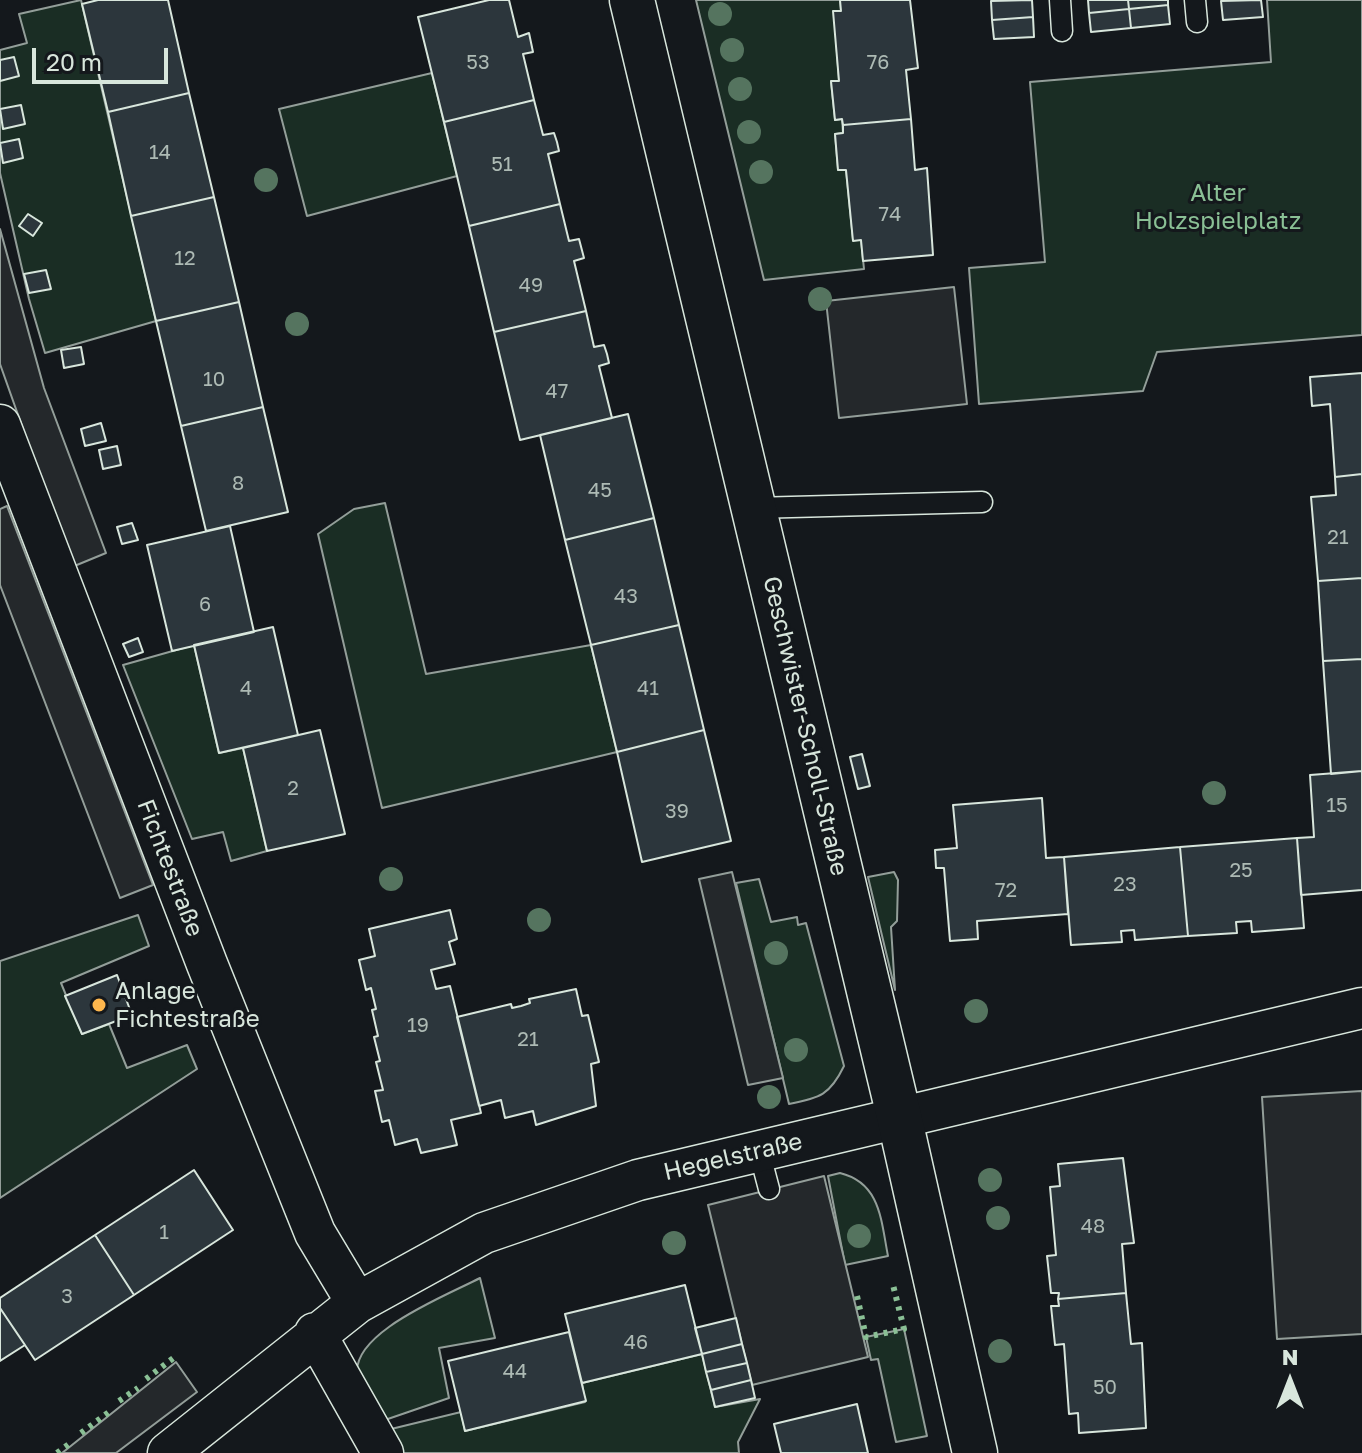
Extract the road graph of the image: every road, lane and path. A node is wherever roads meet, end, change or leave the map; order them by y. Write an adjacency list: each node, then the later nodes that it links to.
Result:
1 (632, 0): 8 (street, Geschwister-Scholl-Straße)
2 (1060, 0): 5 (lane)
3 (1195, 0): 4 (lane)
4 (1197, 22)
5 (1062, 31)
6 (0, 425): 13 (street, Fichtestraße)
7 (982, 502): 8 (lane)
8 (753, 508): 10 (street, Geschwister-Scholl-Straße)
9 (1362, 1008): 10 (street, Hegelstraße)
10 (899, 1116): 11 (street, Hegelstraße); 17 (street, Geschwister-Scholl-Straße)
11 (759, 1151): 12 (lane); 13 (street, Hegelstraße)
12 (769, 1189)
13 (357, 1303): 14 (street, Hegelstraße)
14 (315, 1333): 15 (street, Hegelstraße); 16 (street)
15 (168, 1453)
16 (383, 1453)
17 (975, 1453)

